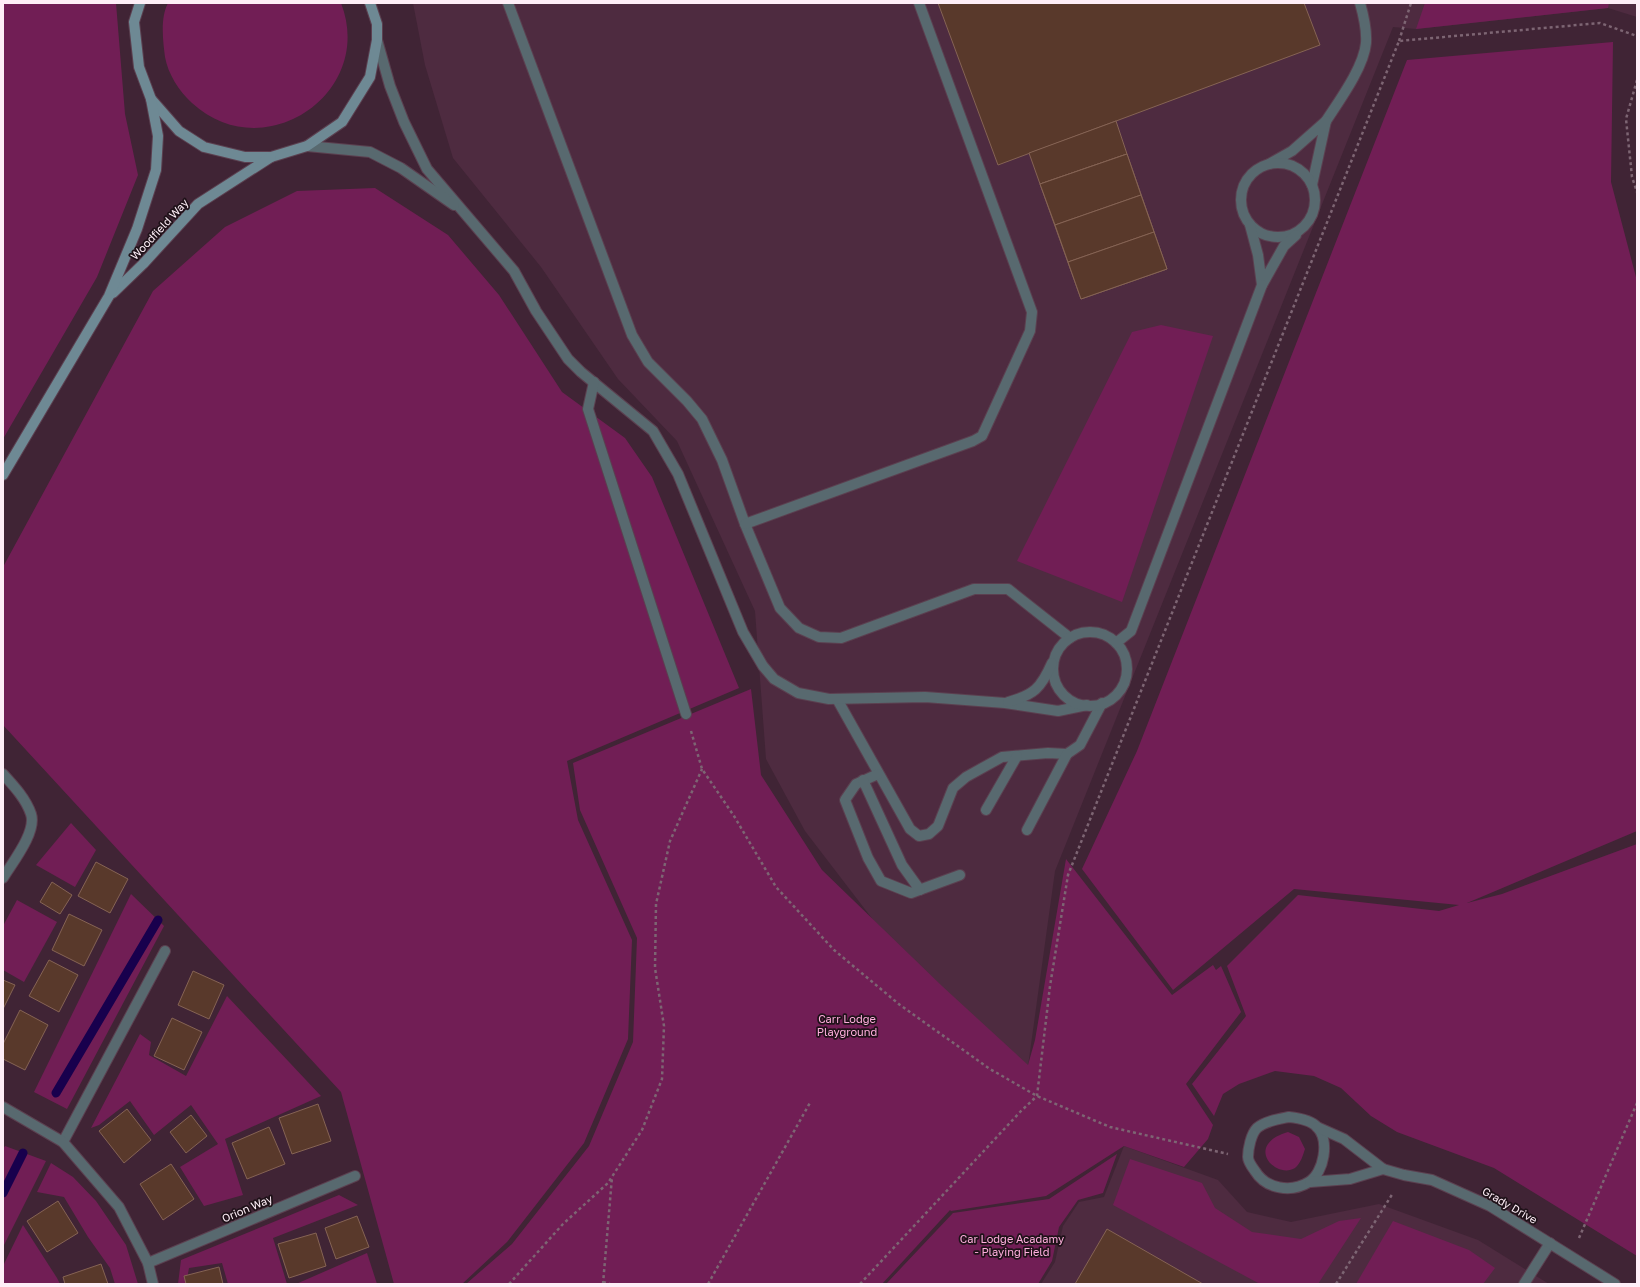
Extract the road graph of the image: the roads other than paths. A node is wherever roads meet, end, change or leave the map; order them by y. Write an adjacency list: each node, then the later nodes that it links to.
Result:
1 (140, 3): 9 (street)
2 (370, 3): 7 (street)
3 (376, 3): 7 (street)
4 (508, 3): 22 (street)
5 (919, 3): 22 (street)
6 (1360, 3): 10 (street)
7 (377, 24): 8 (street)
8 (377, 40): 11 (street); 15 (street)
9 (151, 99): 12 (street); 19 (street, Woodfield Way)
10 (1326, 121): 13 (street); 14 (street)
11 (307, 146): 12 (street); 15 (street)
12 (271, 157): 19 (street, Woodfield Way)
13 (1269, 164): 14 (street); 16 (street)
14 (1312, 185): 17 (street)
15 (467, 214): 20 (street)
16 (1250, 225): 17 (street); 18 (street)
17 (1302, 229): 18 (street)
18 (1262, 285): 24 (street)
19 (109, 296): 21 (street, Woodfield Way)
20 (594, 382): 26 (street); 30 (street)
21 (3, 475)
22 (745, 524): 23 (street)
23 (1070, 638): 24 (street); 25 (street)
24 (1116, 642): 28 (street)
25 (1054, 660): 27 (street); 29 (street)
26 (837, 699): 27 (street); 34 (street)
27 (1004, 703): 29 (street)
28 (1102, 704): 29 (street); 31 (street)
29 (1087, 705)
30 (686, 714)
31 (1068, 754): 32 (street); 37 (street)
32 (1017, 756): 34 (street); 36 (street)
33 (3, 774): 39 (street)
34 (878, 774): 35 (street)
35 (863, 780): 40 (street); 40 (street)
36 (986, 810)
37 (1027, 830)
38 (960, 875): 40 (street)
39 (3, 878)
40 (920, 890)
41 (165, 951): 44 (street)
42 (3, 1108): 44 (street)
43 (1317, 1127): 45 (street, Grady Drive); 47 (street); 47 (street, Grady Drive)
44 (64, 1142): 49 (street)
45 (1383, 1169): 47 (street); 48 (street, Grady Drive)
46 (355, 1176): 49 (street, Orion Way)
47 (1310, 1182)
48 (1550, 1243): 51 (street); 52 (street, Grady Drive)
49 (148, 1263): 50 (street)
50 (153, 1284)
51 (1524, 1284)
52 (1615, 1284)

